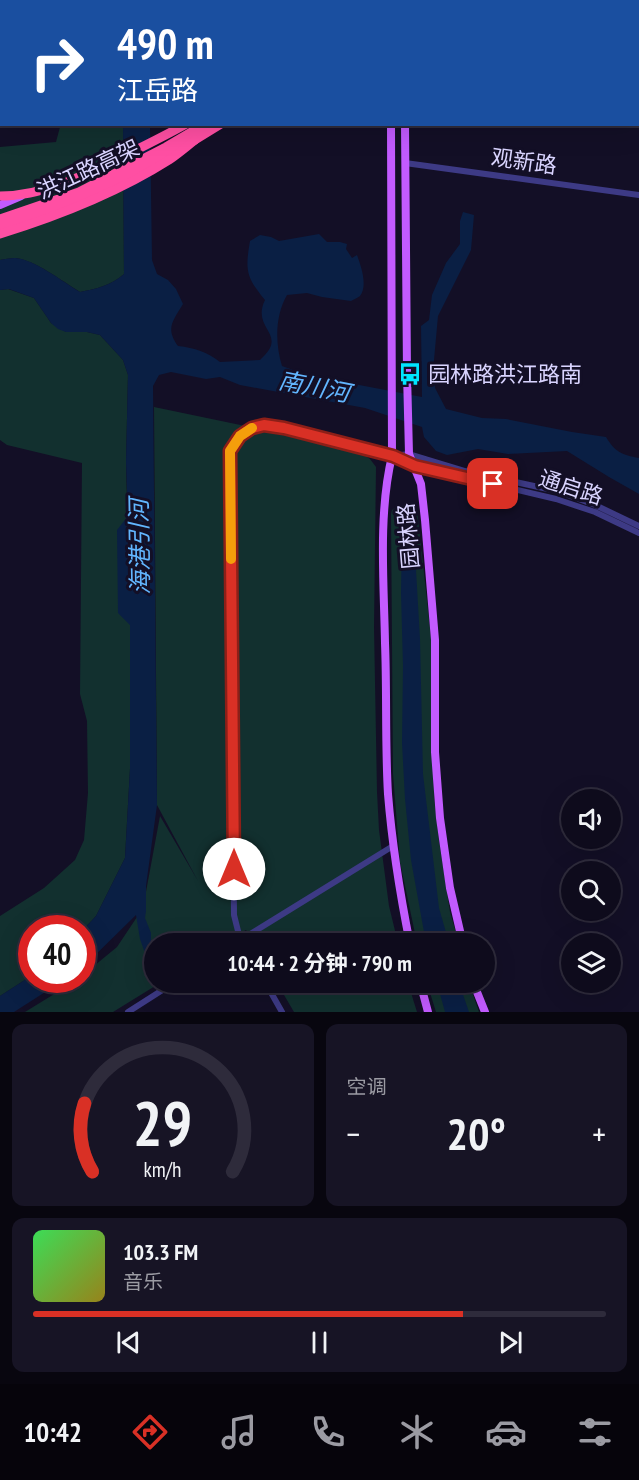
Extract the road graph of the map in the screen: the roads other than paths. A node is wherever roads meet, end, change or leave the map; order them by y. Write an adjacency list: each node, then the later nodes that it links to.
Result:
1 (174, 126): 12 (main road, bridge)
2 (182, 126): 11 (highway, bridge)
3 (202, 126): 13 (highway, 洪江路高架)
4 (220, 126): 8 (highway, 洪江路高架)
5 (220, 126): 14 (main road, bridge)
6 (391, 126): 17 (main road, 园林路)
7 (405, 126): 9 (main road, 园林路)
8 (195, 140): 14 (highway, 洪江路高架, bridge); 15 (highway, bridge)
9 (405, 164): 10 (street, 观新路); 16 (main road, 园林路)
10 (639, 195)
11 (0, 196)
12 (0, 205)
13 (0, 219)
14 (0, 227)
15 (0, 234)
16 (409, 454): 17 (street, 通启路); 18 (main road, 园林路); 19 (street, 通启路)
17 (393, 456): 18 (street, 通启路); 21 (main road, 园林路); 22 (street)
18 (415, 466): 20 (street, 通启路); 25 (main road, 园林路)
19 (639, 526)
20 (639, 533)
21 (393, 846): 23 (street); 24 (main road, 园林路)
22 (240, 933)
23 (255, 933)
24 (408, 933)
25 (460, 933)
26 (158, 993): 30 (street)
27 (271, 993): 31 (street)
28 (423, 993): 32 (main road)
29 (477, 993): 33 (main road)
30 (128, 1012)
31 (282, 1012)
32 (428, 1012)
33 (484, 1012)

